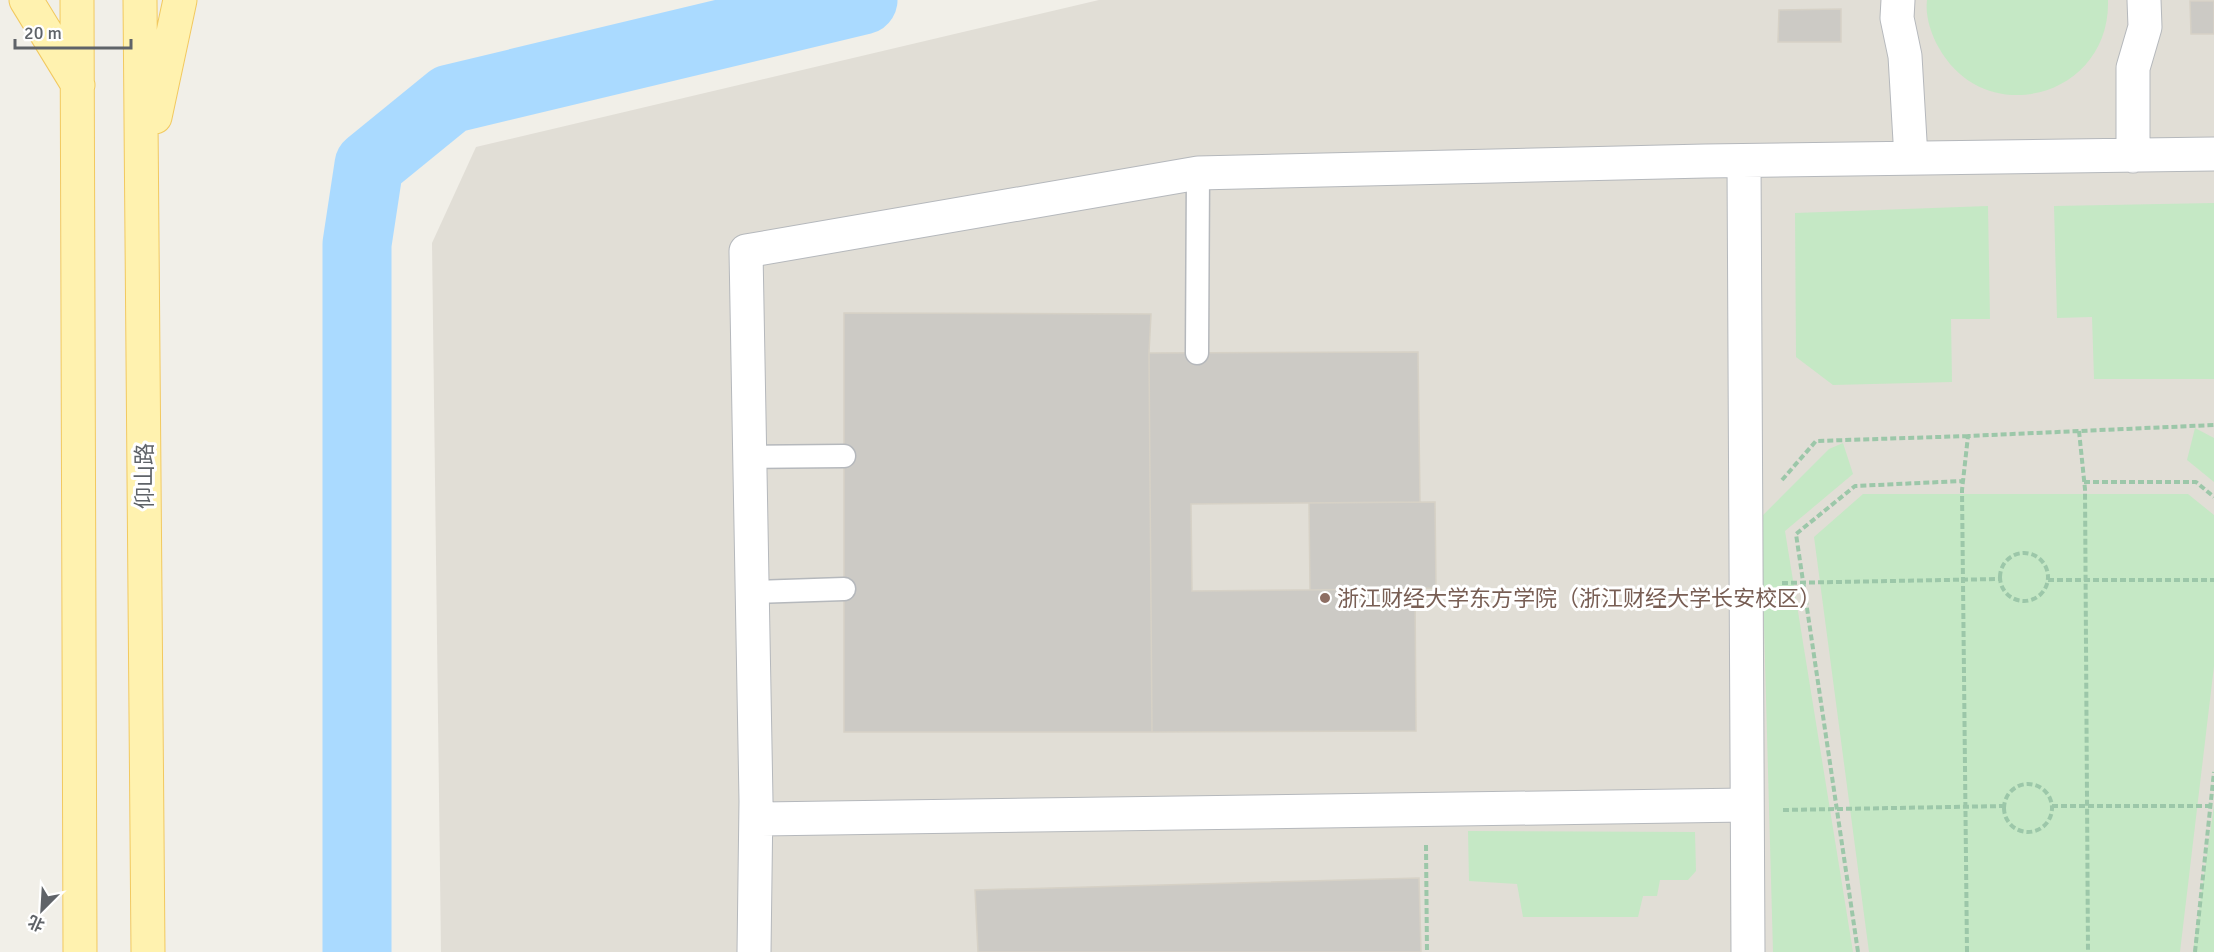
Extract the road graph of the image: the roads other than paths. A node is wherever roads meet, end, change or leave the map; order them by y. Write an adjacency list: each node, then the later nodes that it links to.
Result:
1 (26, 0): 7 (main road)
2 (77, 0): 7 (main road)
3 (140, 0): 13 (main road, 仰山路)
4 (180, 0): 13 (main road)
5 (1898, 0): 10 (street)
6 (2144, 0): 9 (street)
7 (78, 85): 21 (main road)
8 (2214, 154): 9 (street)
9 (2133, 156): 10 (street)
10 (1911, 158): 11 (street)
11 (1744, 161): 12 (street); 19 (street)
12 (1198, 173): 14 (lane); 16 (street)
13 (142, 177): 22 (main road, 仰山路)
14 (1197, 353)
15 (844, 456): 16 (lane)
16 (750, 457): 18 (street)
17 (844, 589): 18 (lane)
18 (753, 592): 20 (street)
19 (1746, 805): 20 (street); 24 (street)
20 (756, 819): 23 (street)
21 (80, 952)
22 (148, 952)
23 (754, 952)
24 (1748, 952)

